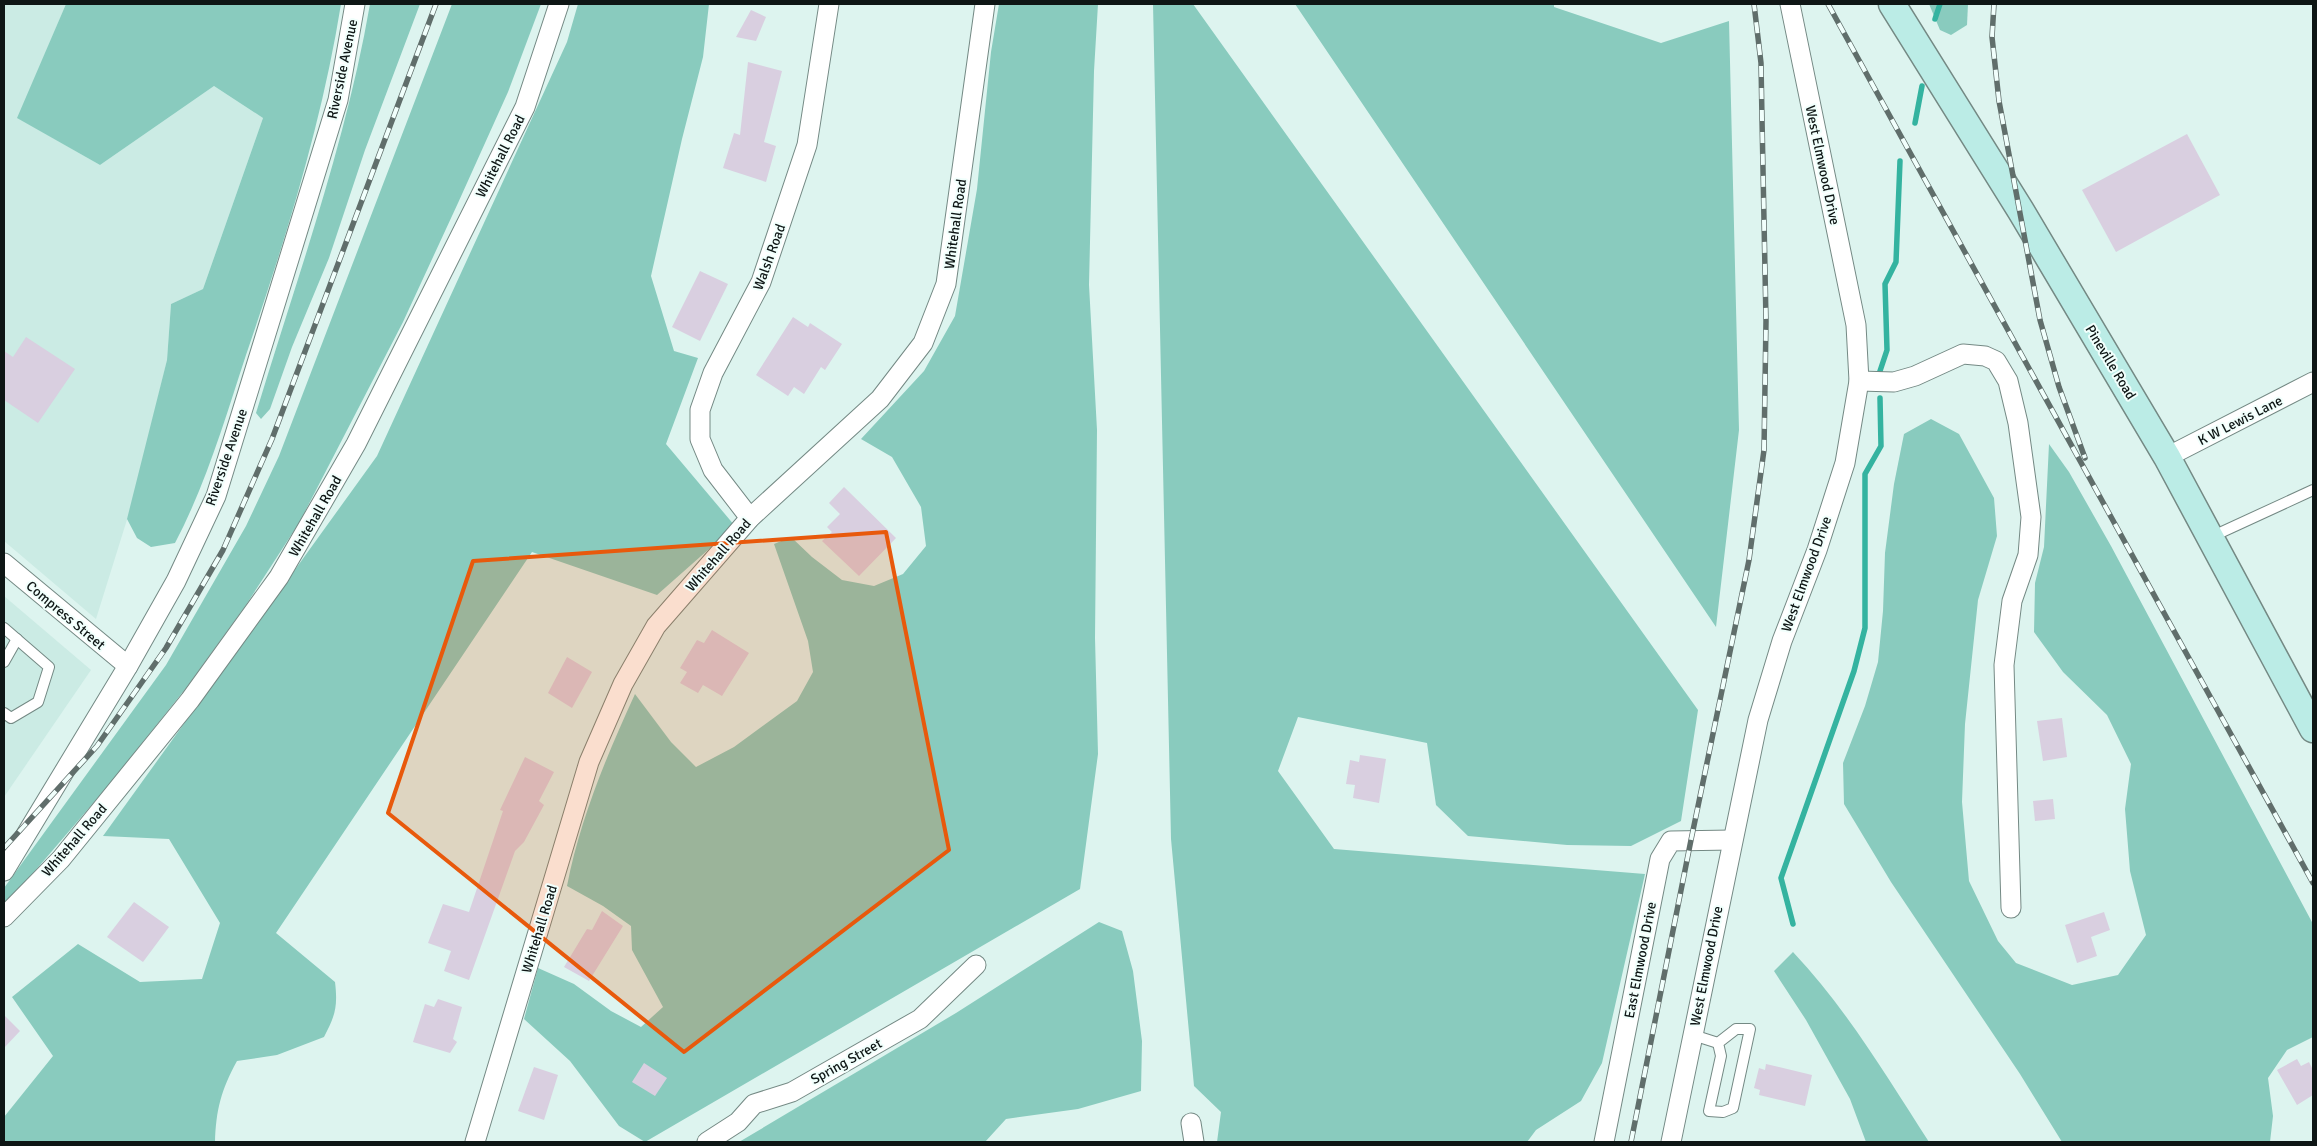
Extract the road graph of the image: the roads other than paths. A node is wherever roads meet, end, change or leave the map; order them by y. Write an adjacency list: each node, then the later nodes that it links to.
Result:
1 (355, 4): 17 (street, Riverside Avenue)
2 (559, 4): 23 (street, Whitehall Road)
3 (829, 4): 11 (street, Walsh Road)
4 (985, 4): 11 (street, Whitehall Road)
5 (1790, 4): 7 (street, West Elmwood Drive)
6 (1892, 4): 9 (main road, Pineville Road)
7 (1860, 381): 20 (street, West Elmwood Drive); 22 (street)
8 (2313, 382): 9 (street, K W Lewis Lane)
9 (2167, 458): 12 (main road, Pineville Road)
10 (2313, 490): 12 (lane)
11 (750, 518): 28 (street, Whitehall Road)
12 (2211, 537): 19 (main road, Pineville Road)
13 (4, 563): 17 (street, Compress Street)
14 (4, 628): 15 (lane)
15 (17, 639): 16 (lane); 18 (lane)
16 (4, 662)
17 (128, 666): 21 (street, Riverside Avenue)
18 (4, 713)
19 (2313, 729)
20 (1732, 840): 25 (street, West Elmwood Drive); 31 (street, East Elmwood Drive)
21 (4, 871)
22 (2011, 908)
23 (4, 917)
24 (976, 965): 29 (street, Spring Street)
25 (1692, 1035): 26 (lane); 32 (street, West Elmwood Drive)
26 (1718, 1043): 26 (lane)
27 (1191, 1123): 30 (street)
28 (475, 1142)
29 (707, 1142)
30 (1194, 1142)
31 (1604, 1142)
32 (1671, 1142)

